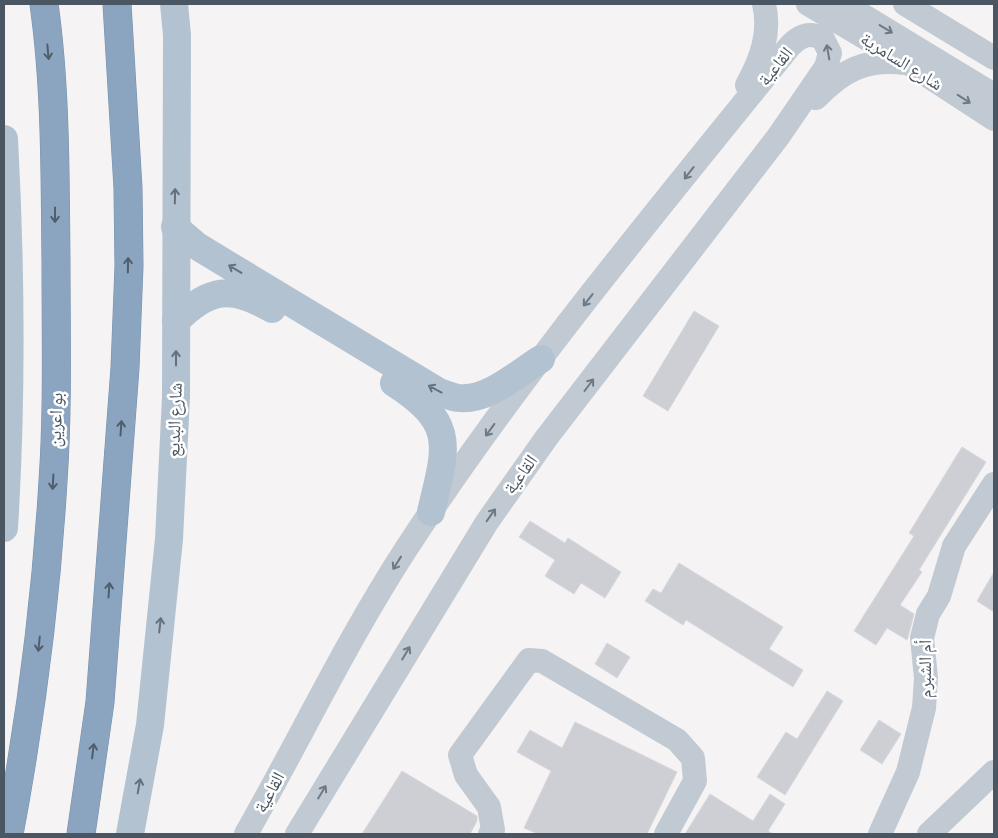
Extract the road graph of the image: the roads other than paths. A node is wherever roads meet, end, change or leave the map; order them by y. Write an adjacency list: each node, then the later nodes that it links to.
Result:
1 (44, 4): 24 (highway, بو اعرين, one-way to 24)
2 (117, 4): 25 (highway, one-way to 2)
3 (174, 4): 17 (main road, شارع البديع, one-way to 3)
4 (764, 4): 14 (street, القاعية)
5 (808, 4): 11 (street, شارع السامرية)
6 (844, 4): 12 (street, شارع السامرية, one-way to 12)
7 (905, 4): 8 (street)
8 (945, 28): 9 (street); 10 (street)
9 (994, 46)
10 (994, 58)
11 (908, 63): 13 (street, شارع السامرية, one-way to 13); 15 (street, القاعية)
12 (994, 95)
13 (994, 119)
14 (719, 134): 15 (street, القاعية, one-way to 14); 19 (street, القاعية, one-way to 19)
15 (778, 137): 28 (street, القاعية, one-way to 15)
16 (4, 150): 22 (main road)
17 (175, 227): 18 (main road, شارع البديع); 19 (main road, one-way to 17)
18 (176, 321): 21 (main road); 26 (main road, شارع البديع, one-way to 18)
19 (541, 359): 21 (street, القاعية, one-way to 21)
20 (994, 484): 31 (street, أم الشبرم)
21 (431, 512): 27 (street, القاعية, one-way to 27)
22 (4, 528)
23 (994, 772): 32 (street)
24 (9, 834)
25 (81, 834)
26 (130, 834)
27 (246, 834)
28 (297, 834)
29 (490, 834): 30 (street)
30 (666, 834)
31 (880, 834)
32 (929, 834)

